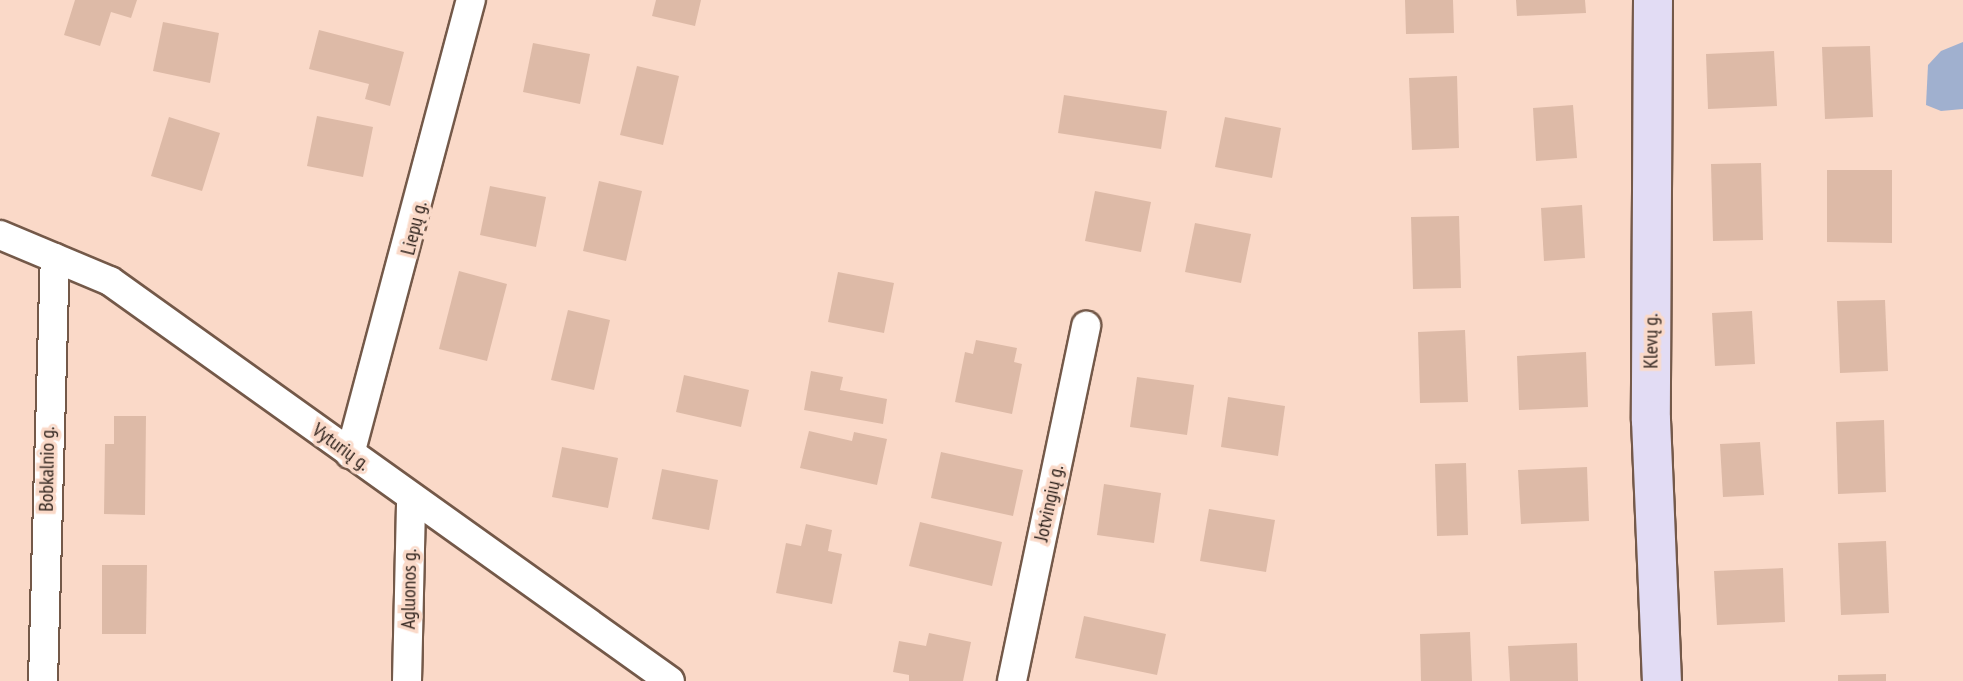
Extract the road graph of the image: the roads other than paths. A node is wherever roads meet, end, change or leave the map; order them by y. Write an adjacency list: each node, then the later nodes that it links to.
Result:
1 (471, 0): 6 (street, Liepų g.)
2 (1653, 0): 12 (main road, Klevų g.)
3 (0, 235): 4 (street, Vyturių g.)
4 (55, 258): 6 (street, Vyturių g.); 8 (street, Bobkalnio g.)
5 (1086, 326): 11 (street, Jotvingių g.)
6 (350, 454): 7 (street, Vyturių g.)
7 (411, 498): 9 (street, Agluonos g.); 10 (street, Vyturių g.)
8 (43, 681)
9 (407, 681)
10 (670, 681)
11 (1012, 681)
12 (1662, 681)

